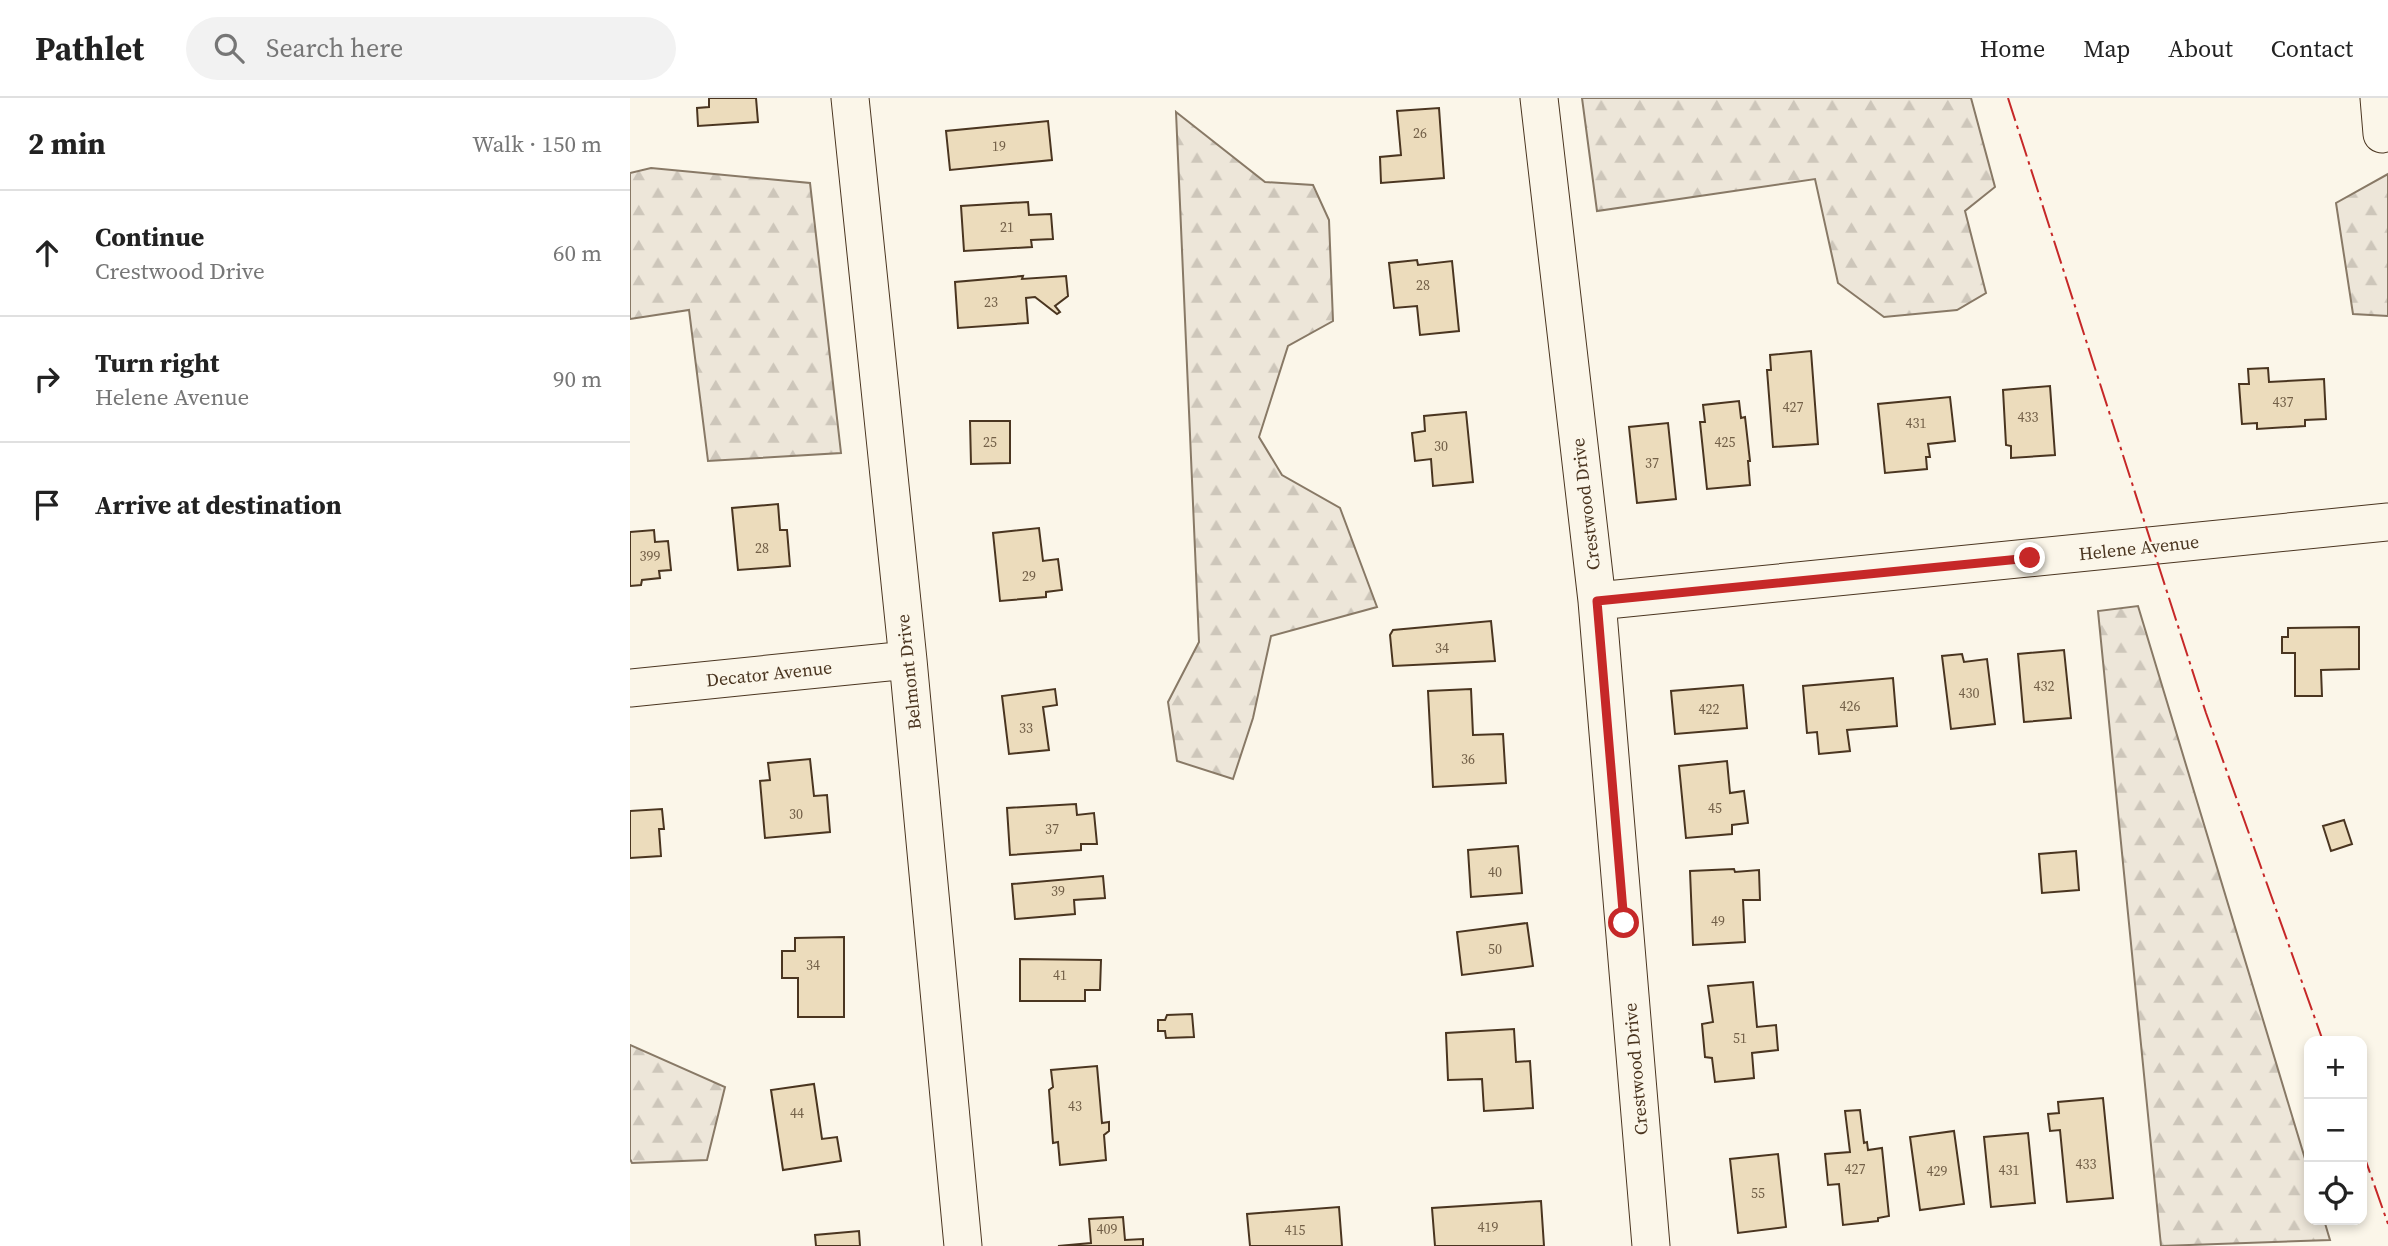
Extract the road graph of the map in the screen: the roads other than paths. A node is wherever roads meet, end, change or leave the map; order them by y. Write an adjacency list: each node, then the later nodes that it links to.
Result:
1 (850, 98): 7 (street, Belmont Drive)
2 (1539, 98): 6 (street, Crestwood Drive)
3 (2379, 98): 4 (street)
4 (2382, 134)
5 (2388, 522): 6 (street, Helene Avenue)
6 (1597, 601): 10 (street, Crestwood Drive)
7 (908, 660): 8 (street, Decator Avenue); 9 (street, Belmont Drive)
8 (630, 688)
9 (962, 1246)
10 (1651, 1246)

